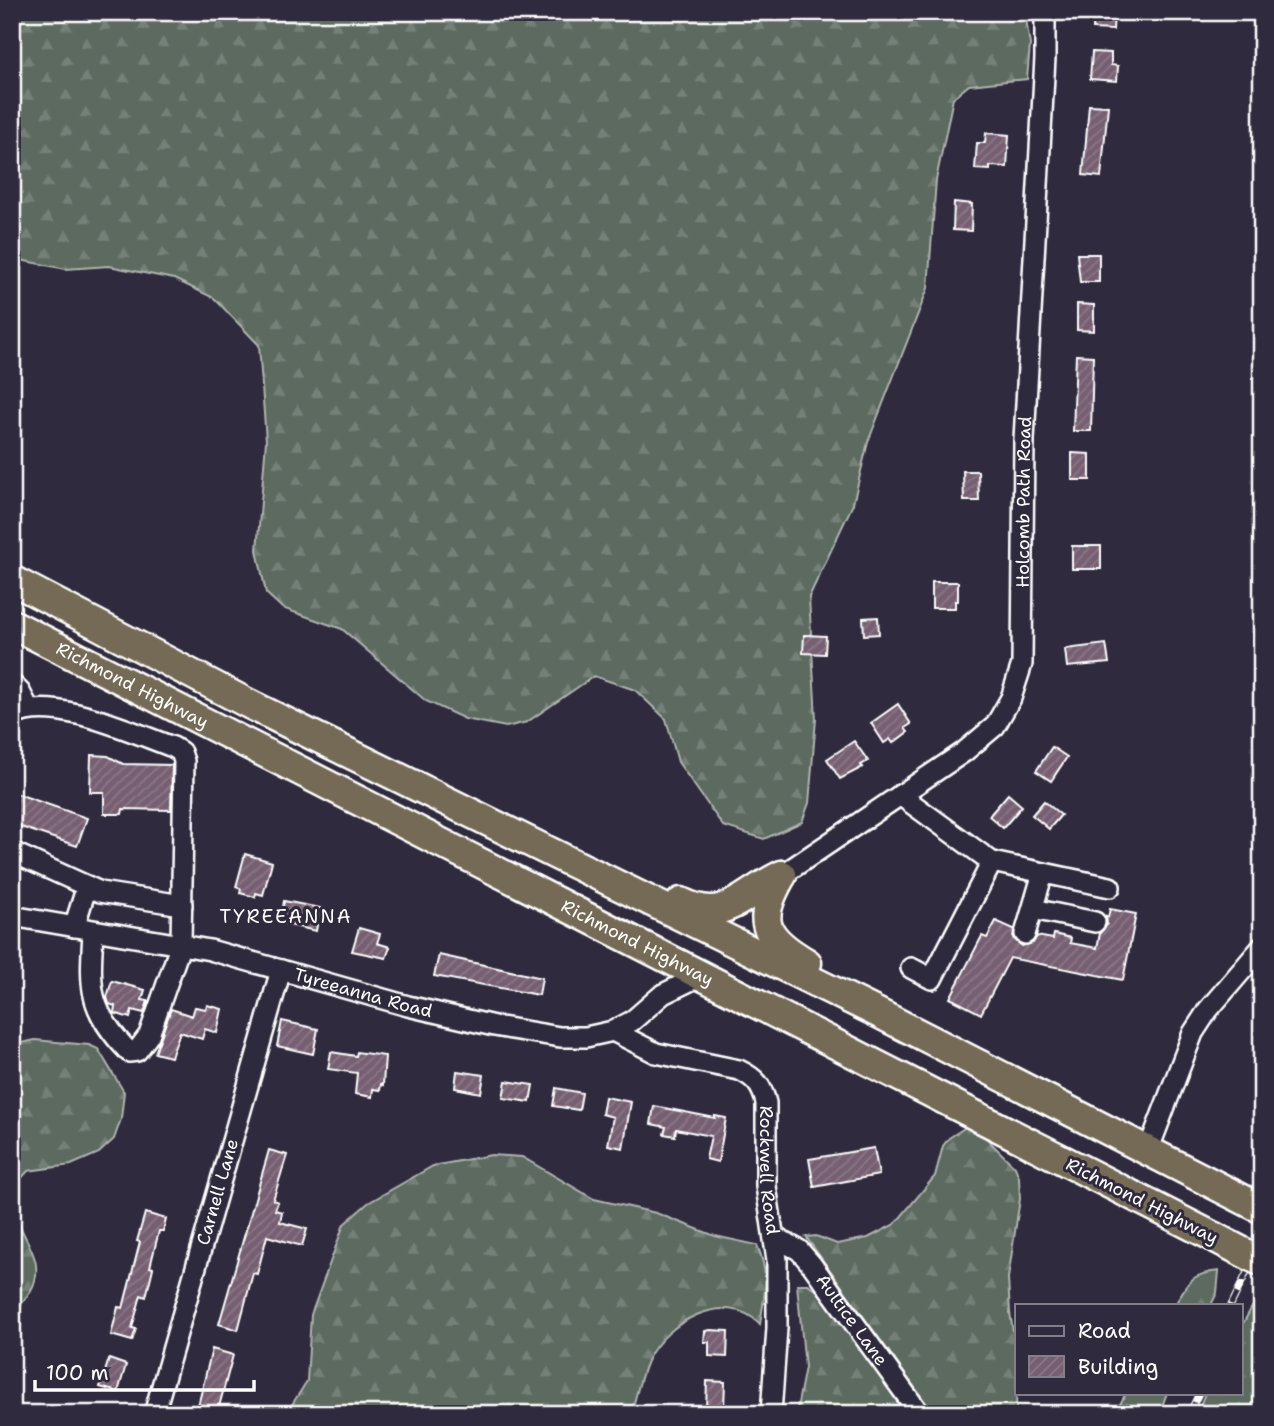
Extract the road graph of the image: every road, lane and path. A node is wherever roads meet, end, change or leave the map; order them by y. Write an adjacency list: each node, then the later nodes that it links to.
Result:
1 (1045, 12): 7 (street, Holcomb Path Road)
2 (12, 580): 4 (highway)
3 (12, 624): 24 (highway, Richmond Highway)
4 (165, 659): 11 (highway); 25 (highway)
5 (12, 684): 6 (street)
6 (20, 712): 14 (street)
7 (900, 795): 9 (street); 11 (street, Holcomb Path Road)
8 (12, 852): 12 (street)
9 (992, 862): 10 (street); 22 (street)
10 (1043, 873): 13 (street); 15 (street)
11 (782, 875): 25 (highway)
12 (87, 886): 14 (street); 18 (street)
13 (1110, 887)
14 (182, 905): 20 (street)
15 (1033, 909): 17 (street); 19 (street)
16 (12, 916): 18 (street, Tyreeanna Road)
17 (1095, 922)
18 (83, 929): 20 (street, Tyreeanna Road); 20 (street)
19 (1025, 934)
20 (181, 944): 23 (street, Tyreeanna Road)
21 (1262, 947): 27 (street)
22 (911, 968)
23 (281, 970): 26 (street, Tyreeanna Road); 31 (street, Carnell Lane)
24 (702, 975): 26 (street, Tyreeanna Road); 30 (highway, Richmond Highway, bridge)
25 (878, 1013): 27 (highway)
26 (613, 1031): 29 (street, Rockwell Road)
27 (1148, 1151): 28 (highway)
28 (1262, 1209)
29 (774, 1237): 32 (street, Rockwell Road); 33 (street, Aultice Lane)
30 (1262, 1262)
31 (155, 1414)
32 (771, 1414)
33 (920, 1414)

